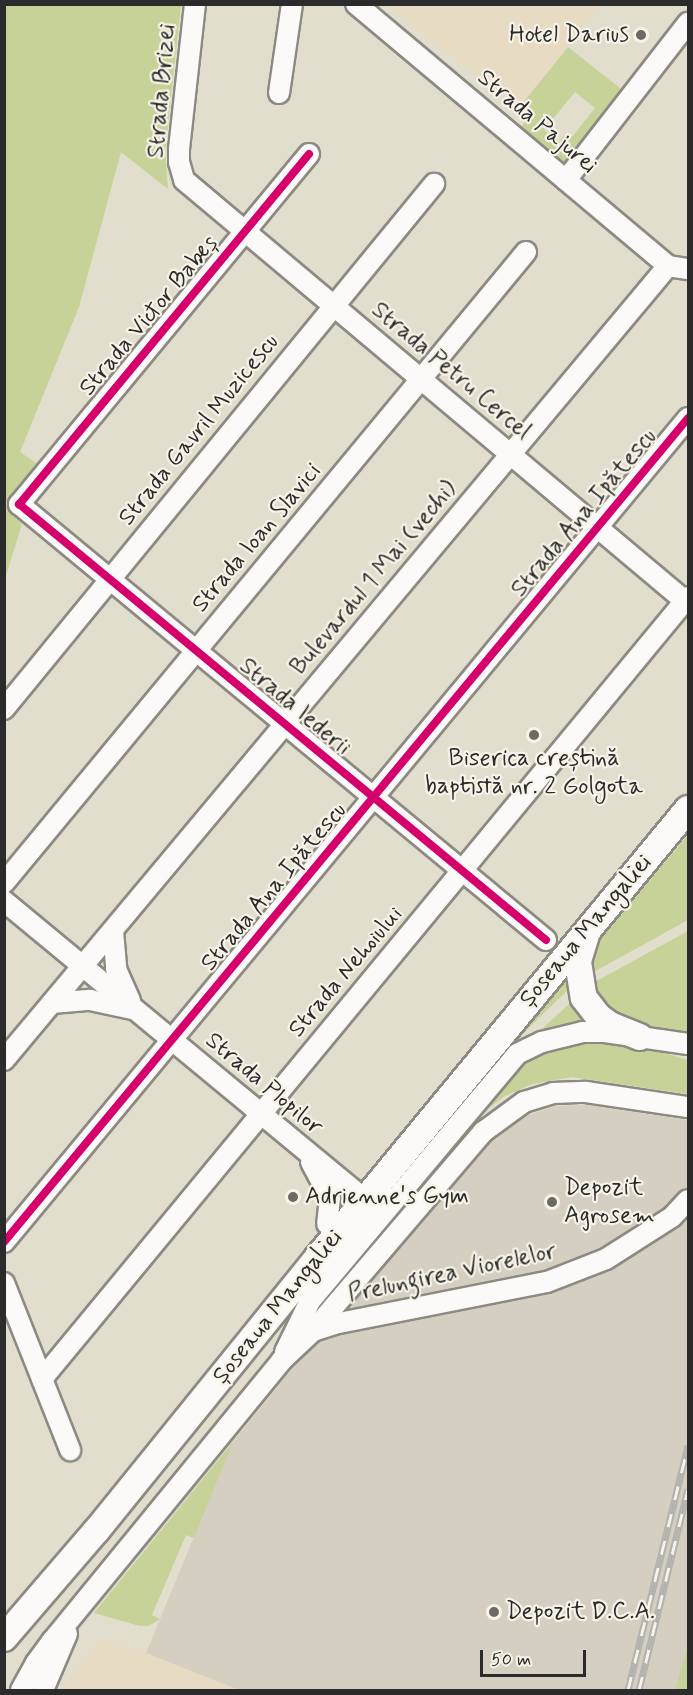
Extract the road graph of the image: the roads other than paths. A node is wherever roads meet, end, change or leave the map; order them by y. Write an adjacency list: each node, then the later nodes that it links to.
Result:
1 (195, 4): 7 (street, Strada Brizei)
2 (292, 4): 5 (street)
3 (356, 4): 8 (street, Strada Pajurei)
4 (688, 23): 8 (street)
5 (279, 93)
6 (309, 154): 10 (street, Strada Victor Babeș)
7 (184, 180): 10 (street, Strada Petru Cercel)
8 (566, 180): 12 (street, Strada Pajurei)
9 (434, 184): 14 (street, Strada Gavril Muzicescu)
10 (244, 233): 14 (street, Strada Petru Cercel); 18 (street, Strada Victor Babeș)
11 (526, 252): 15 (street, Strada Ioan Slavici)
12 (668, 266): 13 (street); 17 (street, Bulevardul 1 Mai (vechi))
13 (688, 269)
14 (334, 306): 15 (street, Strada Petru Cercel); 20 (street, Strada Gavril Muzicescu)
15 (421, 379): 17 (street, Strada Petru Cercel); 22 (street, Strada Ioan Slavici)
16 (688, 418): 19 (street, Strada Ana Ipătescu)
17 (511, 455): 19 (street, Strada Petru Cercel); 24 (street, Bulevardul 1 Mai (vechi))
18 (19, 504): 20 (street, Strada Iederii)
19 (597, 527): 21 (street, Strada Petru Cercel); 26 (street, Strada Ana Ipătescu)
20 (110, 580): 22 (street, Strada Iederii); 23 (street, Strada Gavril Muzicescu)
21 (687, 599): 28 (street, Strada Nehoiului)
22 (196, 651): 24 (street, Strada Iederii); 29 (street, Strada Ioan Slavici)
23 (4, 709)
24 (285, 724): 26 (street, Strada Iederii); 32 (street, Bulevardul 1 Mai (vechi))
25 (688, 790): 44 (main road, Șoseaua Mangaliei)
26 (373, 797): 28 (street, Strada Iederii); 38 (street, Strada Ana Ipătescu)
27 (688, 809): 31 (main road, Șoseaua Mangaliei)
28 (462, 871): 33 (street, Strada Iederii); 42 (street, Strada Nehoiului)
29 (4, 883)
30 (4, 901): 34 (street, Strada Plopilor)
31 (591, 925): 37 (main road); 55 (main road, Șoseaua Mangaliei)
32 (113, 931): 34 (street, Bulevardul 1 Mai (vechi)); 36 (street)
33 (546, 940)
34 (83, 966): 35 (street, Bulevardul 1 Mai (vechi)); 36 (street, Strada Plopilor)
35 (52, 1003): 36 (street); 40 (street, Bulevardul 1 Mai (vechi))
36 (135, 1009): 38 (street, Strada Plopilor)
37 (640, 1037): 39 (street); 50 (street)
38 (172, 1040): 42 (street, Strada Plopilor); 47 (street, Strada Ana Ipătescu)
39 (688, 1044)
40 (4, 1060)
41 (688, 1107): 49 (street, Șoseaua Mangaliei)
42 (261, 1114): 43 (street, Strada Plopilor); 51 (street, Strada Nehoiului)
43 (305, 1152): 44 (street, Strada Plopilor); 46 (street)
44 (354, 1191): 46 (main road, Șoseaua Mangaliei)
45 (688, 1200): 49 (street, Prelungirea Viorelelor)
46 (327, 1224): 54 (main road, Șoseaua Mangaliei)
47 (4, 1242)
48 (4, 1283): 51 (street)
49 (313, 1331): 50 (street, Șoseaua Mangaliei)
50 (282, 1360): 53 (street, Șoseaua Mangaliei)
51 (42, 1379): 52 (street)
52 (70, 1450)
53 (76, 1612): 56 (street, Șoseaua Mangaliei); 57 (street, Șoseaua Mangaliei)
54 (4, 1613)
55 (4, 1638)
56 (21, 1690)
57 (43, 1690)

